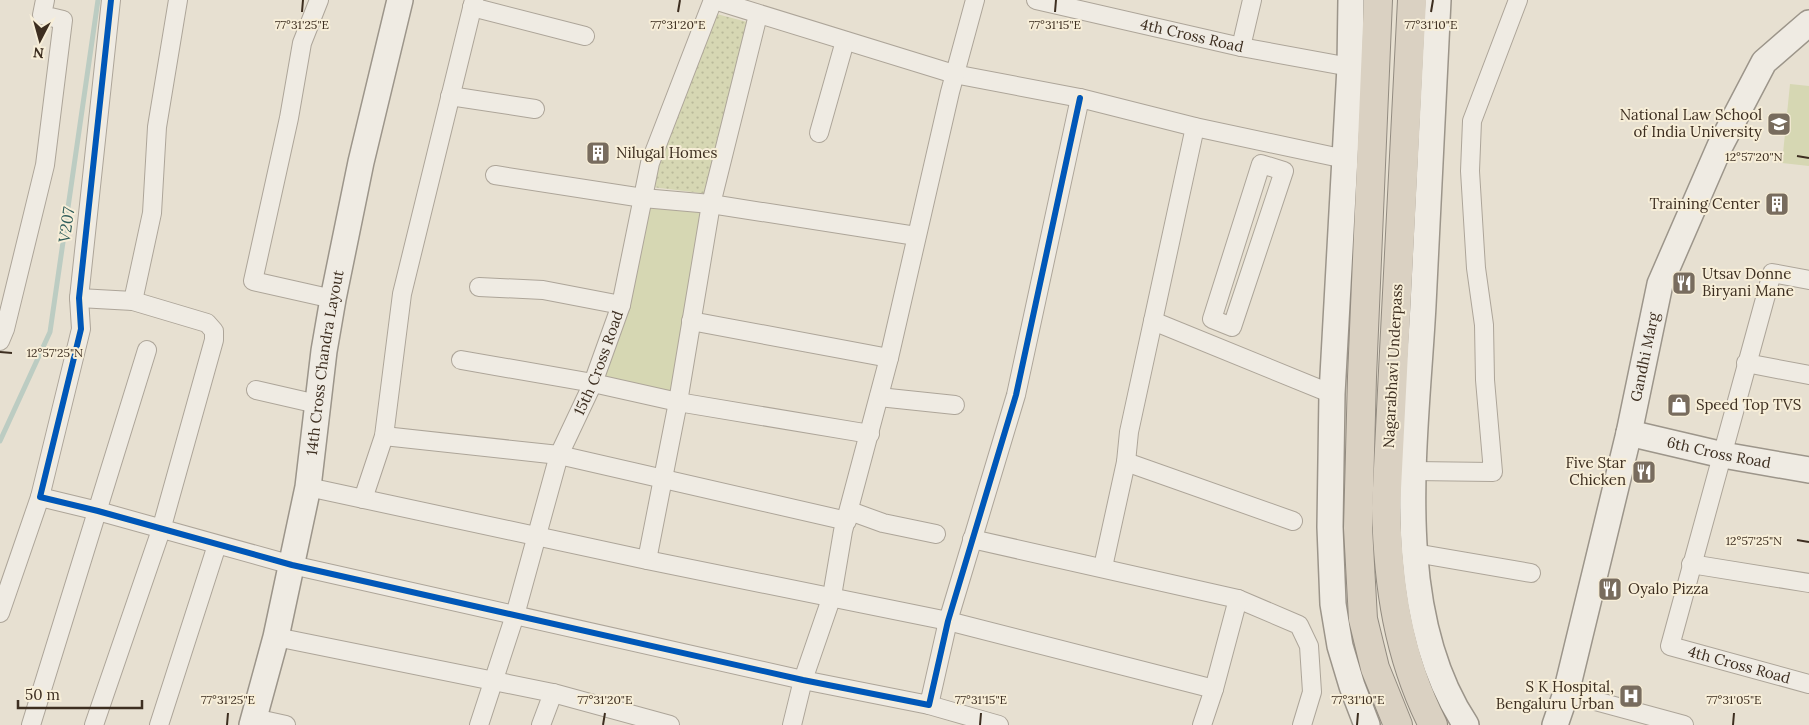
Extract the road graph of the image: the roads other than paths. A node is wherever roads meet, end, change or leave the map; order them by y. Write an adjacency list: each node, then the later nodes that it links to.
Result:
1 (45, 0): 42 (street)
2 (111, 0): 35 (street)
3 (178, 0): 37 (street)
4 (319, 0): 36 (street)
5 (400, 0): 36 (street, 14th Cross Chandra Layout)
6 (713, 0): 16 (street); 30 (street, 15th Cross Road)
7 (975, 0): 22 (street)
8 (1036, 0): 20 (street, 4th Cross Road)
9 (1252, 0): 20 (street)
10 (1351, 0): 21 (street)
11 (1378, 0): 110 (highway, Nagarabhavi Underpass)
12 (1412, 0): 111 (highway, Nagarabhavi Underpass)
13 (1438, 0): 63 (street)
14 (1518, 0): 63 (street)
15 (473, 4): 18 (street); 23 (street)
16 (758, 15): 19 (street); 31 (street)
17 (1809, 24): 56 (street, Gandhi Marg)
18 (585, 36)
19 (845, 41): 22 (street); 27 (street)
20 (1240, 47): 21 (street, 4th Cross Road)
21 (1350, 66): 28 (street)
22 (954, 74): 24 (street); 32 (street)
23 (450, 96): 25 (street); 58 (street)
24 (1080, 98): 26 (street); 74 (street)
25 (535, 109)
26 (1195, 126): 28 (street); 40 (street)
27 (818, 133)
28 (1345, 159): 51 (street)
29 (495, 175): 30 (street)
30 (643, 198): 31 (street); 38 (street, 15th Cross Road)
31 (711, 204): 32 (street); 39 (street)
32 (916, 236): 45 (street)
33 (1809, 280): 47 (street)
34 (480, 287): 38 (street)
35 (79, 298): 37 (street); 66 (street)
36 (333, 299): 54 (street, 14th Cross Chandra Layout)
37 (133, 301): 71 (street)
38 (621, 305): 49 (street, 15th Cross Road)
39 (691, 321): 45 (street); 53 (street)
40 (1153, 321): 43 (street); 61 (street)
41 (1221, 323): 41 (street); 43 (street)
42 (0, 341)
43 (1212, 345): 51 (street)
44 (147, 350): 68 (street)
45 (889, 358): 52 (street)
46 (461, 360): 49 (street)
47 (1746, 363): 48 (street); 60 (street)
48 (1809, 375)
49 (593, 383): 53 (street); 59 (street, 15th Cross Road)
50 (256, 390): 54 (street)
51 (1332, 394): 109 (street)
52 (879, 397): 55 (street); 57 (street)
53 (678, 402): 57 (street); 64 (street)
54 (318, 404): 65 (street, 14th Cross Chandra Layout)
55 (955, 405)
56 (1629, 433): 60 (street, 6th Cross Road); 94 (street, Gandhi Marg)
57 (870, 434): 69 (street)
58 (384, 436): 59 (street); 67 (street)
59 (559, 455): 64 (street); 73 (street, 15th Cross Road)
60 (1723, 455): 62 (street, 6th Cross Road); 78 (street)
61 (1126, 462): 70 (street); 80 (street)
62 (1809, 470)
63 (1414, 471): 76 (street)
64 (663, 479): 69 (street); 77 (street)
65 (308, 487): 67 (street); 79 (street, 14th Cross Chandra Layout)
66 (40, 497): 68 (street); 85 (street)
67 (363, 499): 73 (street)
68 (98, 510): 71 (street); 98 (street)
69 (849, 516): 72 (street); 83 (street)
70 (1293, 521)
71 (160, 530): 75 (street); 99 (street)
72 (936, 534)
73 (538, 536): 77 (street); 86 (street, 15th Cross Road)
74 (972, 538): 80 (street); 87 (street)
75 (217, 545): 79 (street); 100 (street)
76 (1415, 553): 81 (street); 97 (street)
77 (647, 560): 83 (street)
78 (1691, 564): 82 (street); 91 (street, 4th Cross Road)
79 (292, 565): 86 (street); 88 (street, 14th Cross Chandra Layout)
80 (1103, 568): 84 (street)
81 (1531, 573)
82 (1809, 582)
83 (832, 596): 87 (street); 90 (street)
84 (1238, 599): 92 (street); 108 (street)
85 (0, 613)
86 (515, 615): 89 (street, 15th Cross Road); 90 (street)
87 (948, 621): 92 (street); 95 (street)
88 (276, 637): 89 (street); 96 (street, 14th Cross Chandra Layout)
89 (494, 680): 93 (street); 102 (street, 15th Cross Road)
90 (803, 680): 95 (street); 105 (street)
91 (1809, 684)
92 (1214, 689): 107 (street)
93 (553, 693): 103 (street); 104 (street)
94 (1566, 693): 112 (street, Gandhi Marg); 113 (street)
95 (929, 705): 106 (street)
96 (253, 722): 101 (street)
97 (1471, 723)
98 (31, 725)
99 (94, 725)
100 (159, 725)
101 (286, 725)
102 (480, 725)
103 (541, 725)
104 (670, 725)
105 (792, 725)
106 (999, 725)
107 (1202, 725)
108 (1302, 725)
109 (1368, 725)
110 (1398, 725)
111 (1433, 725)
112 (1555, 725)
113 (1684, 725)

